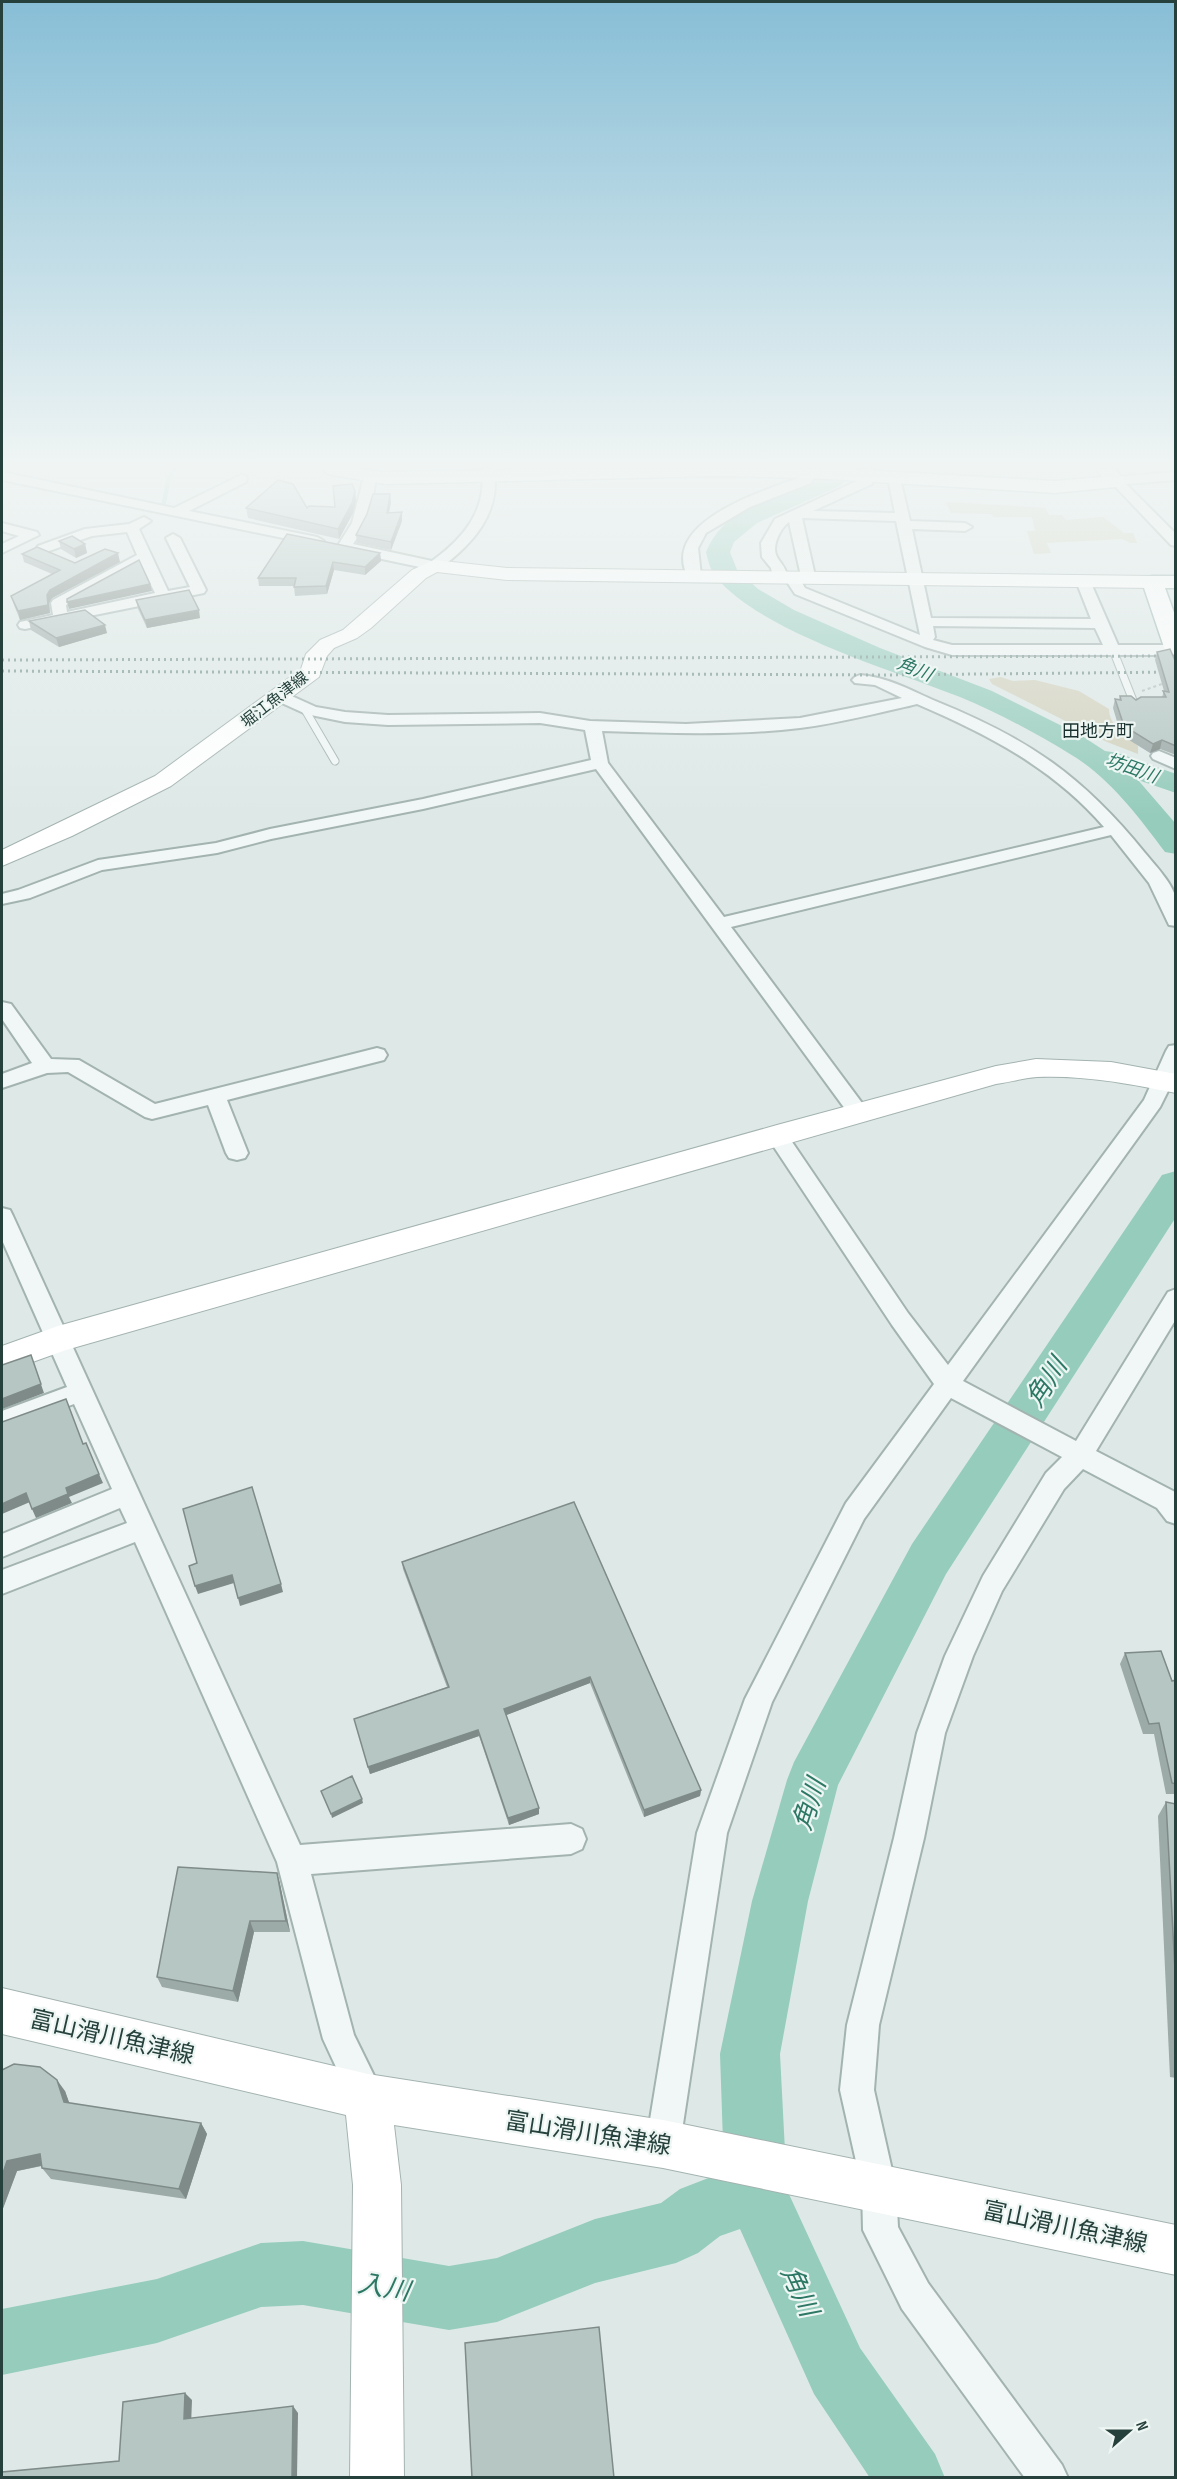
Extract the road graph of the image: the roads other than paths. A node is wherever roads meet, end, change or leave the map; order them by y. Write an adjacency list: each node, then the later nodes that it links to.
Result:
1 (92, 585): 10 (street)
2 (158, 585): 9 (street)
3 (196, 585): 9 (street)
4 (407, 585): 18 (main road, 堀江魚津線)
5 (794, 585): 14 (street)
6 (916, 585): 11 (street)
7 (1084, 585): 13 (street)
8 (1153, 585): 16 (main road)
9 (163, 596): 10 (street)
10 (61, 617): 12 (street)
11 (925, 622): 13 (street); 14 (street)
12 (25, 624)
13 (1100, 624): 15 (street)
14 (930, 644): 15 (street)
15 (1113, 650): 16 (street); 20 (lane)
16 (1176, 650)
17 (861, 680): 19 (street)
18 (279, 696): 21 (street); 28 (main road, 堀江魚津線)
19 (918, 699): 22 (street); 27 (street)
20 (1132, 699)
21 (304, 708): 22 (street); 24 (lane)
22 (590, 726): 25 (street)
23 (1159, 756): 26 (street)
24 (335, 761)
25 (600, 763): 29 (street); 31 (street)
26 (1176, 764)
27 (1115, 829): 30 (street); 31 (street)
28 (2, 859)
29 (2, 900)
30 (1176, 921)
31 (719, 924): 39 (street)
32 (2, 1007): 35 (street)
33 (1176, 1051): 37 (street)
34 (377, 1055): 38 (street)
35 (45, 1066): 36 (street); 38 (street)
36 (2, 1081)
37 (1170, 1083): 39 (main road); 46 (street)
38 (215, 1096): 41 (street)
39 (858, 1112): 40 (main road)
40 (777, 1135): 44 (main road); 46 (street)
41 (237, 1153)
42 (2, 1216): 44 (street)
43 (1176, 1298): 49 (street)
44 (58, 1339): 45 (main road); 47 (street)
45 (2, 1360)
46 (954, 1387): 49 (street); 59 (street)
47 (80, 1392): 48 (street); 50 (street)
48 (2, 1421)
49 (1077, 1452): 51 (street); 60 (street)
50 (126, 1494): 52 (street); 53 (street)
51 (1172, 1500)
52 (143, 1528): 54 (street); 56 (street)
53 (2, 1546)
54 (2, 1582)
55 (571, 1839): 56 (street)
56 (292, 1861): 58 (street)
57 (2, 2012): 58 (main road, 富山滑川魚津線)
58 (368, 2097): 59 (main road, 富山滑川魚津線); 62 (main road)
59 (676, 2146): 60 (main road, 富山滑川魚津線)
60 (868, 2186): 61 (main road, 富山滑川魚津線); 63 (street)
61 (1176, 2250)
62 (377, 2478)
63 (1049, 2478)

